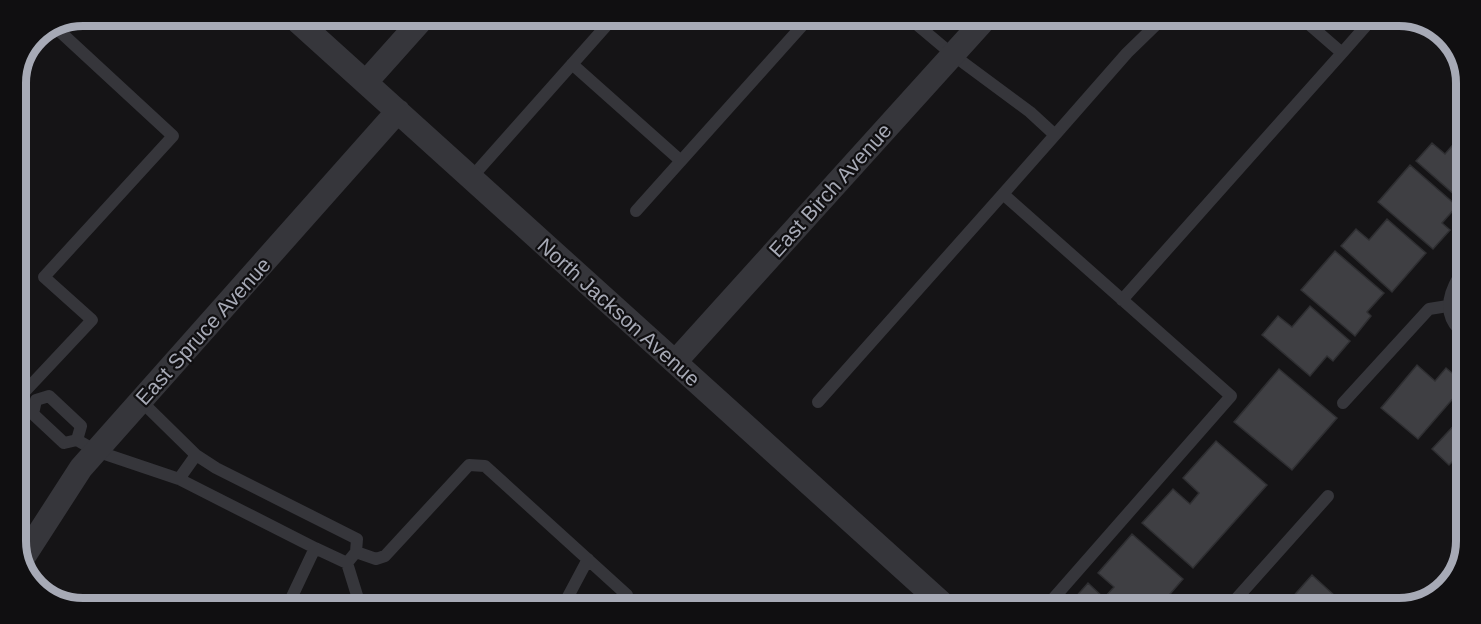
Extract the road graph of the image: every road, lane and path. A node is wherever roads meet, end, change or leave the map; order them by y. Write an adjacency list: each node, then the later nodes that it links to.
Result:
1 (303, 26): 14 (street, North Jackson Avenue)
2 (415, 26): 14 (street)
3 (606, 26): 13 (lane)
4 (802, 26): 17 (lane)
5 (919, 26): 12 (lane)
6 (979, 26): 12 (street, East Birch Avenue)
7 (1155, 26): 16 (lane)
8 (1311, 26): 11 (lane)
9 (1366, 26): 11 (lane)
10 (59, 31): 24 (lane)
11 (1341, 53): 21 (lane)
12 (953, 55): 16 (lane); 23 (street, East Birch Avenue)
13 (572, 64): 17 (lane); 18 (lane)
14 (366, 82): 15 (street, North Jackson Avenue)
15 (398, 111): 18 (street, North Jackson Avenue); 26 (street, East Spruce Avenue)
16 (1055, 135): 19 (lane)
17 (681, 161): 20 (lane)
18 (471, 178): 23 (street, North Jackson Avenue)
19 (1003, 194): 21 (lane); 27 (lane)
20 (636, 211)
21 (1122, 300): 43 (lane)
22 (1456, 314): 28 (lane)
23 (675, 362): 42 (street, North Jackson Avenue)
24 (26, 390): 25 (lane)
25 (36, 400): 29 (lane); 29 (lane)
26 (141, 401): 29 (street, East Spruce Avenue); 30 (lane)
27 (818, 402)
28 (1343, 403)
29 (87, 445): 31 (lane); 34 (street, East Spruce Avenue)
30 (196, 455): 31 (lane); 35 (lane)
31 (179, 478): 33 (lane)
32 (1328, 495): 44 (lane)
33 (315, 548): 37 (lane); 38 (lane)
34 (27, 552)
35 (356, 552): 36 (lane); 37 (lane)
36 (588, 559): 40 (lane); 41 (lane)
37 (347, 563): 39 (lane)
38 (291, 598)
39 (358, 598)
40 (567, 598)
41 (628, 598)
42 (936, 598)
43 (1054, 598)
44 (1237, 598)

